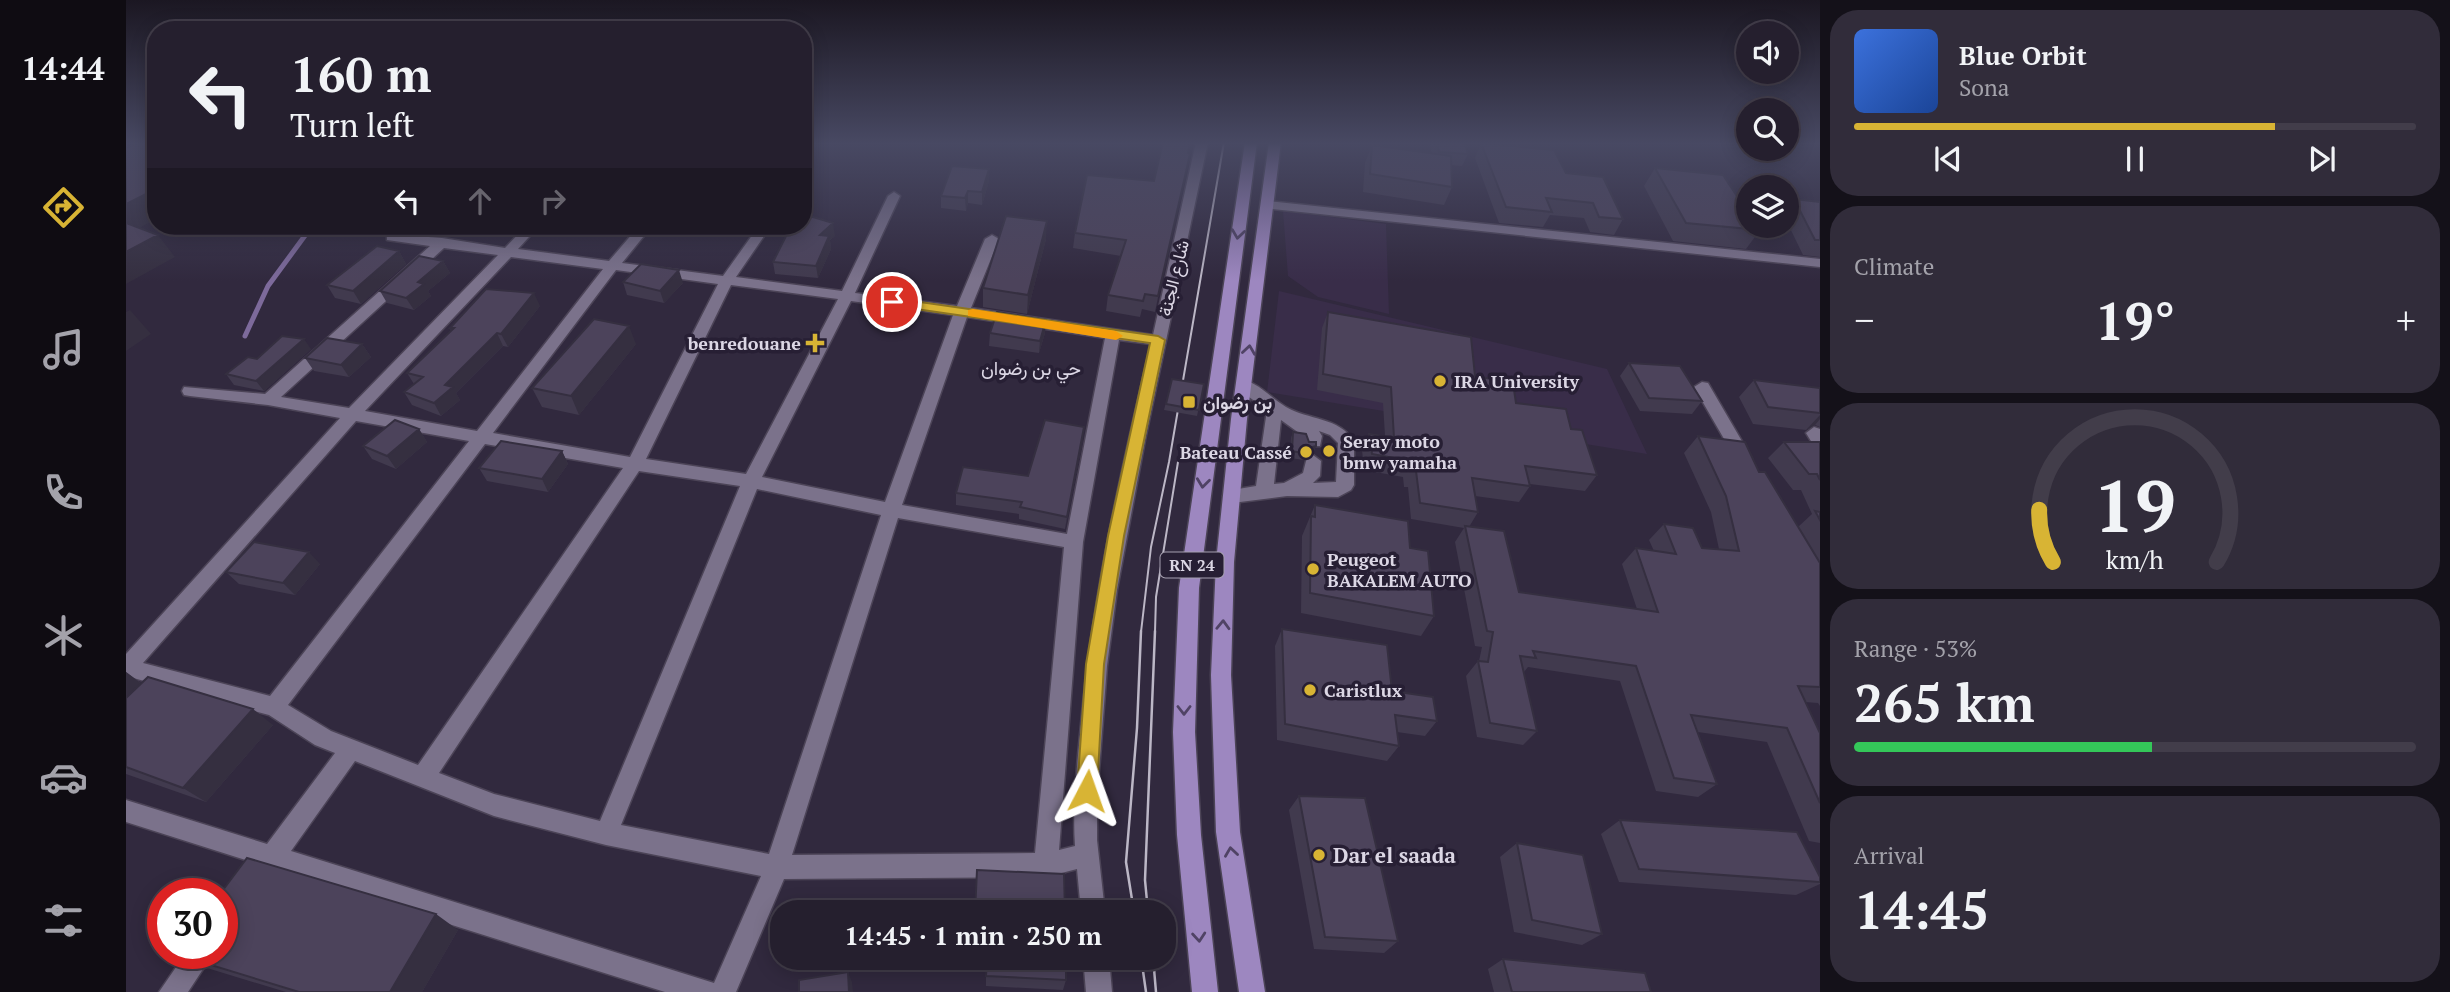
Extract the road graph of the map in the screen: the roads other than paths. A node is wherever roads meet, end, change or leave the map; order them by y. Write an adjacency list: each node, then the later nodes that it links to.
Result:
1 (1193, 188): 19 (street, شارع الجنة)
2 (1245, 188): 57 (main road, RN 24, one-way to 57)
3 (1268, 188): 5 (main road, RN 24)
4 (894, 196): 16 (street)
5 (1266, 205): 13 (street); 20 (main road, RN 24, one-way to 5)
6 (524, 235): 12 (street)
7 (638, 235): 14 (street)
8 (758, 235): 15 (street)
9 (392, 237): 11 (street)
10 (992, 239): 17 (street)
11 (442, 242): 12 (street); 23 (street)
12 (506, 253): 14 (street); 25 (street)
13 (1820, 263)
14 (614, 264): 15 (street); 26 (street)
15 (726, 279): 16 (street); 29 (street)
16 (847, 296): 17 (street); 31 (street)
17 (960, 311): 18 (street); 35 (street)
18 (1113, 335): 19 (street); 36 (street)
19 (1158, 340): 45 (street, شارع الجنة)
20 (1244, 385): 24 (street); 34 (main road, RN 24)
21 (1702, 387): 30 (street)
22 (190, 391): 23 (street)
23 (268, 400): 25 (street)
24 (1278, 410): 27 (street); 32 (street); 33 (street)
25 (353, 414): 26 (street); 37 (street)
26 (484, 436): 29 (street); 40 (street)
27 (1314, 442)
28 (1313, 461): 32 (street)
29 (635, 464): 31 (street); 42 (street)
30 (1750, 469)
31 (751, 481): 35 (street); 44 (street)
32 (1287, 489): 33 (street)
33 (1264, 492): 34 (street)
34 (1232, 496): 58 (main road, RN 24, one-way to 34)
35 (890, 510): 36 (street); 48 (street)
36 (1074, 542): 47 (street)
37 (127, 667): 38 (street)
38 (167, 678): 39 (street); 40 (street)
39 (150, 695)
40 (274, 707): 41 (street)
41 (351, 749): 42 (street); 46 (street)
42 (423, 777): 44 (street)
43 (126, 811): 46 (street)
44 (606, 834): 48 (street)
45 (1088, 855): 47 (street); 50 (street, شارع الجنة)
46 (271, 858): 49 (street); 54 (street)
47 (1045, 865): 48 (street)
48 (776, 867): 55 (street)
49 (255, 880)
50 (1092, 900)
51 (189, 969): 53 (street)
52 (1098, 970): 56 (street)
53 (172, 992)
54 (706, 992)
55 (723, 992)
56 (1099, 992)
57 (1205, 992)
58 (1252, 992)

